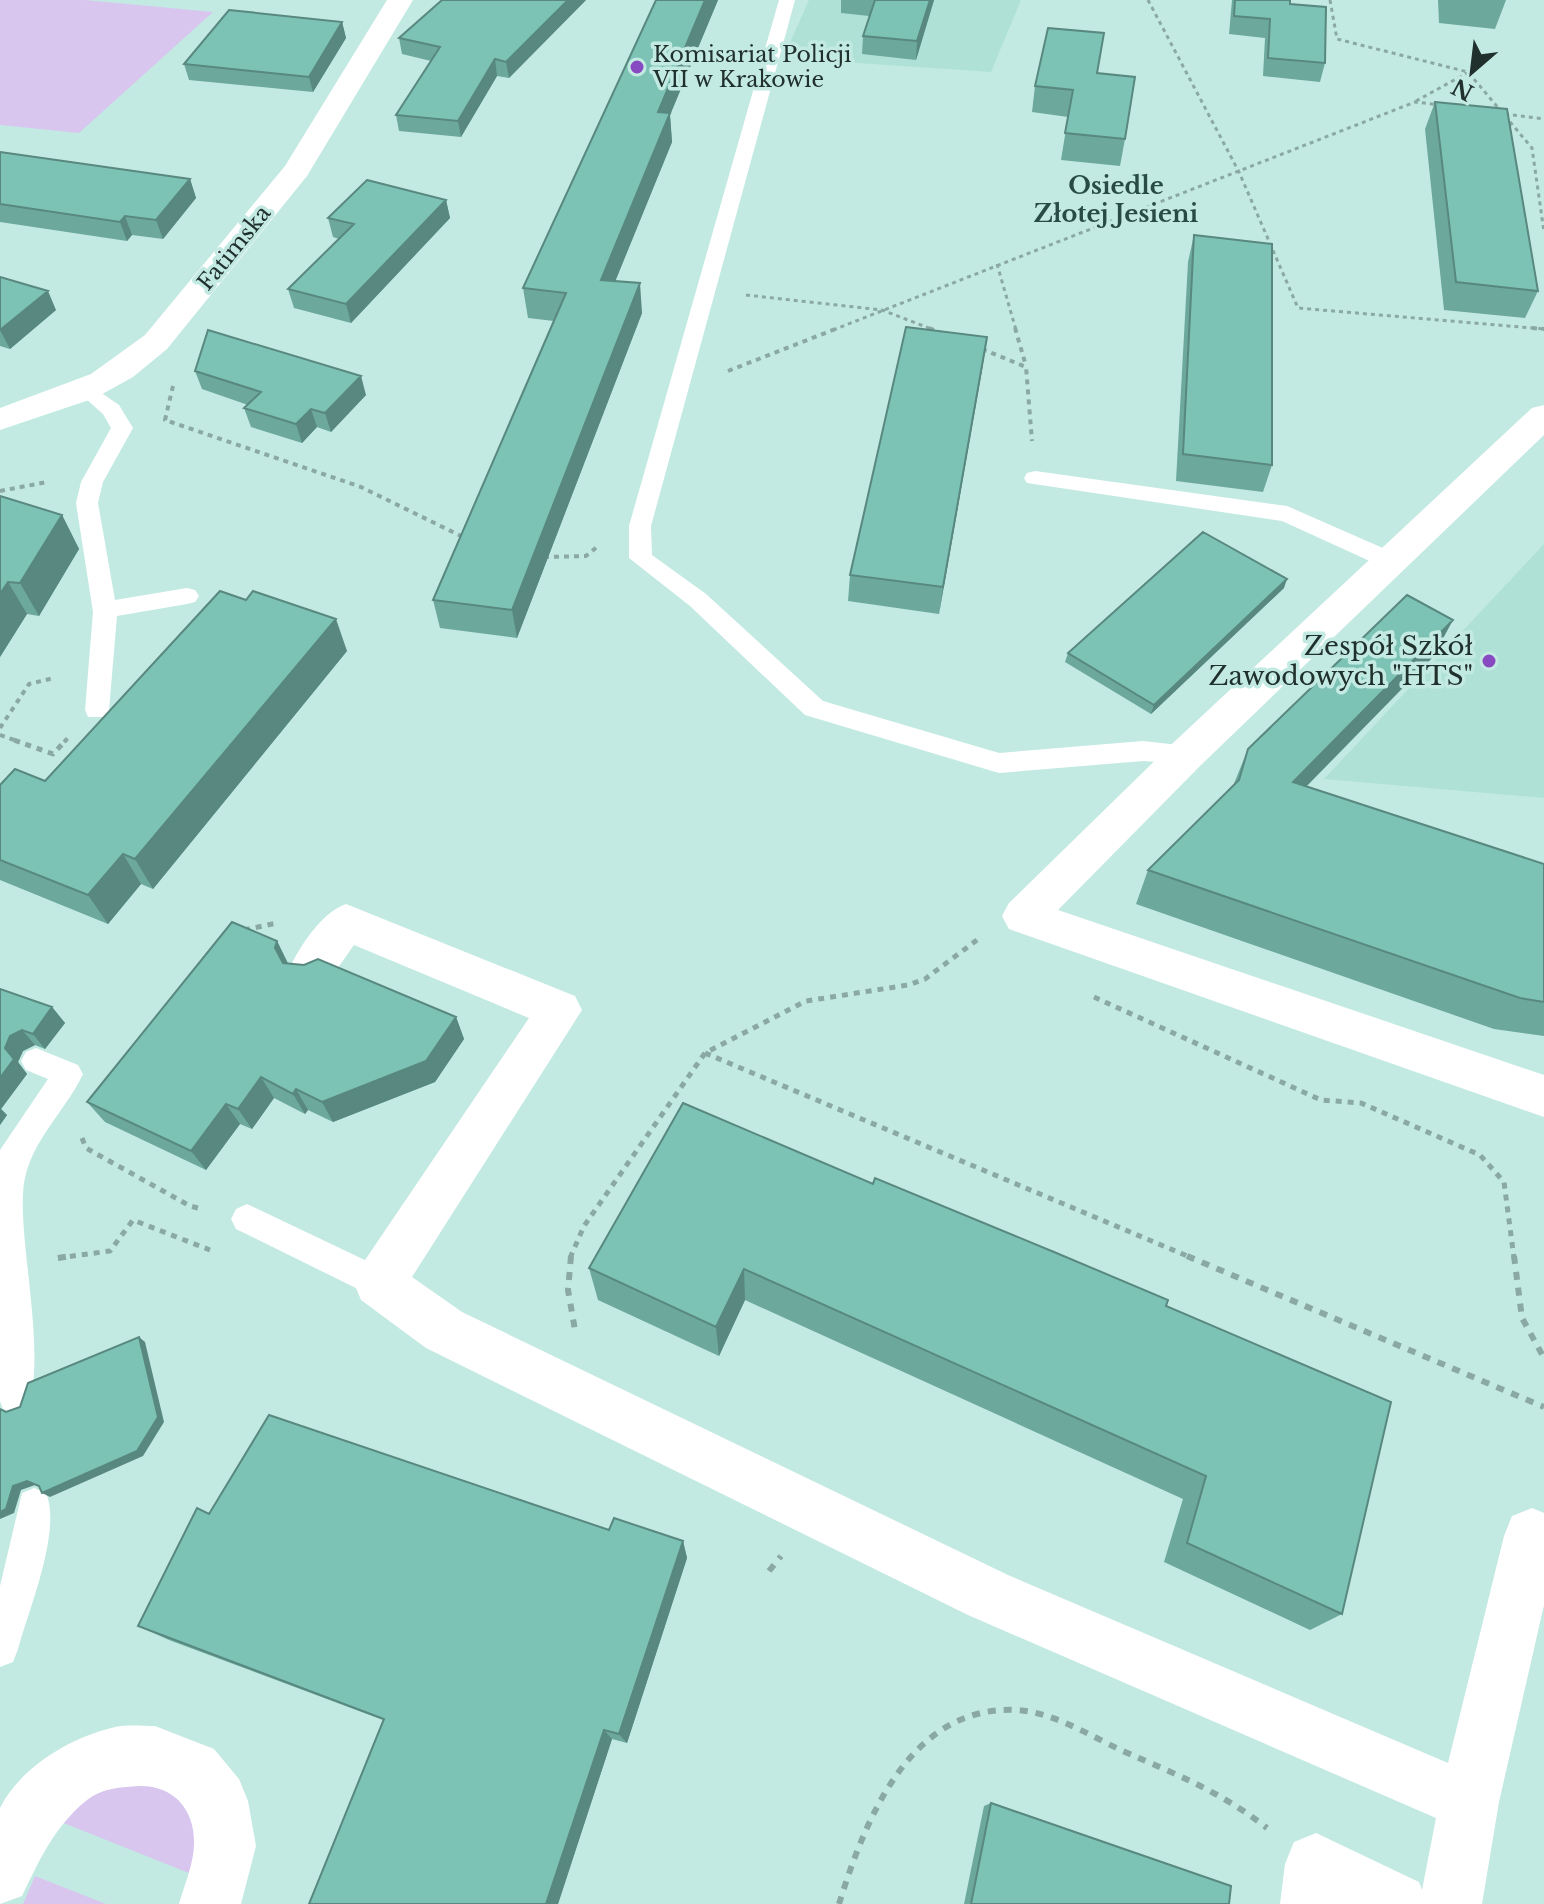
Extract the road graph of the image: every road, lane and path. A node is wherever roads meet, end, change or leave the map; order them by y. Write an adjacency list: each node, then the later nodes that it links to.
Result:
1 (400, 0): 21 (street, Fatimska)
2 (787, 0): 14 (lane)
3 (1148, 0): 11 (path)
4 (1330, 0): 5 (path)
5 (1468, 72): 6 (path); 9 (path)
6 (1415, 102): 7 (path); 11 (path)
7 (1445, 106)
8 (1490, 112): 9 (path)
9 (1505, 114): 10 (path); 12 (path)
10 (1544, 119)
11 (1239, 172): 13 (path); 16 (path)
12 (1544, 232)
13 (997, 264): 15 (path); 19 (path)
14 (707, 290): 15 (path); 22 (lane)
15 (882, 310): 17 (path); 22 (path)
16 (1544, 329)
17 (940, 333)
18 (968, 344): 19 (path)
19 (1026, 367): 25 (path)
20 (175, 377): 27 (path)
21 (87, 390): 24 (street, Fatimska); 31 (lane)
22 (679, 390): 26 (lane)
23 (1544, 416): 29 (street)
24 (0, 419)
25 (1035, 478): 29 (lane)
26 (640, 526): 28 (path); 36 (lane)
27 (469, 541)
28 (537, 557)
29 (1393, 562): 36 (street)
30 (187, 596): 31 (lane)
31 (105, 610): 33 (lane)
32 (45, 680): 34 (path)
33 (97, 710): 35 (path)
34 (0, 728)
35 (0, 735)
36 (1187, 754): 37 (street)
37 (1024, 916): 42 (path); 44 (street)
38 (346, 922): 39 (path); 40 (street); 48 (street)
39 (232, 936)
40 (311, 969)
41 (1091, 996): 50 (path)
42 (705, 1053): 51 (path); 53 (path)
43 (36, 1061): 49 (lane)
44 (1544, 1096)
45 (78, 1129): 46 (path)
46 (247, 1219): 47 (path); 48 (lane)
47 (110, 1251)
48 (379, 1283): 51 (street)
49 (8, 1342): 52 (lane)
50 (1544, 1358)
51 (554, 1383): 58 (street)
52 (15, 1397)
53 (1544, 1407)
54 (34, 1505): 56 (lane)
55 (1544, 1542): 58 (street)
56 (6, 1614): 57 (lane)
57 (0, 1649)
58 (1469, 1802): 64 (street)
59 (0, 1874): 61 (street)
60 (1313, 1884): 62 (path); 63 (street)
61 (210, 1904)
62 (839, 1904)
63 (1397, 1904)
64 (1451, 1904)

